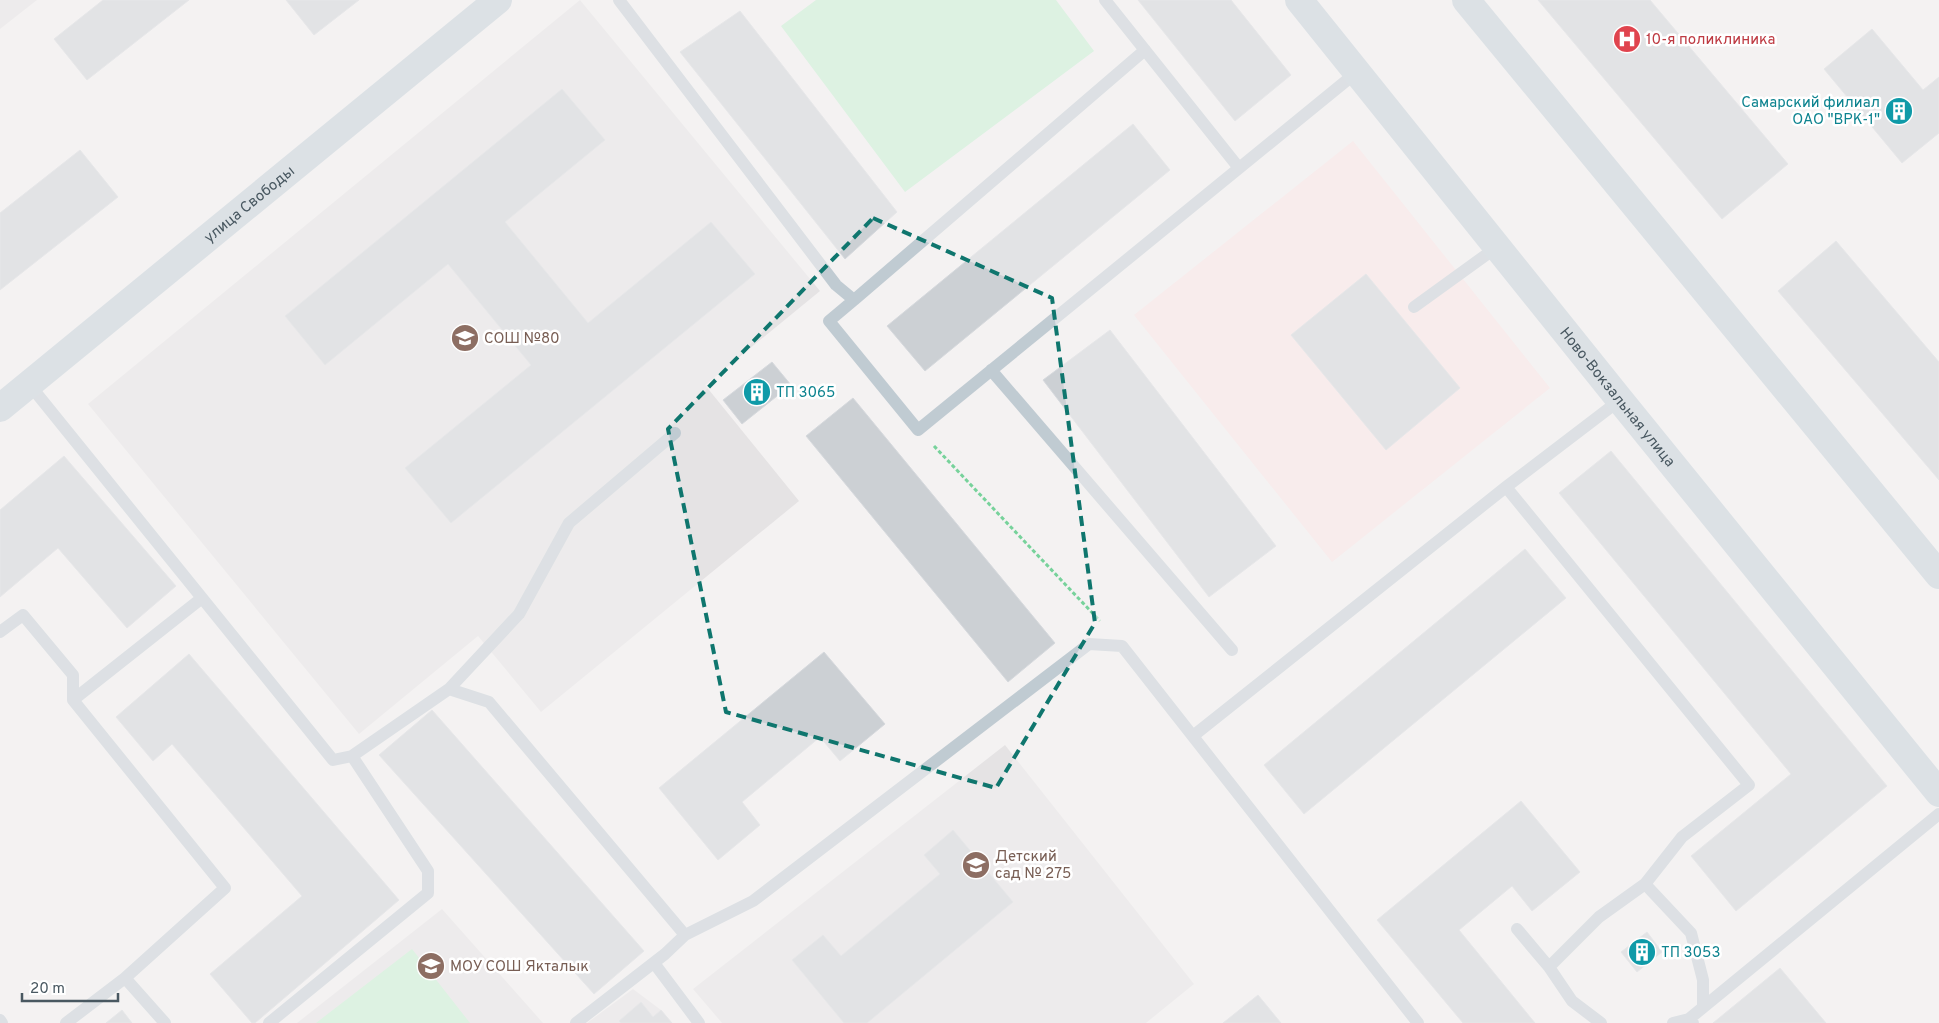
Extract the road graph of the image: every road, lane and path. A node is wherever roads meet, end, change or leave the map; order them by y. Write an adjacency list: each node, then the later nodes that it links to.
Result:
1 (498, 0): 13 (main road, улица Свободы)
2 (619, 0): 10 (lane)
3 (1105, 0): 6 (lane)
4 (1298, 0): 7 (main road, Ново-Вокзальная улица)
5 (1466, 0): 19 (main road)
6 (1145, 50): 8 (lane); 10 (lane)
7 (1357, 72): 8 (lane); 9 (main road, Ново-Вокзальная улица)
8 (1239, 168): 12 (lane)
9 (1497, 247): 11 (lane); 14 (main road, Ново-Вокзальная улица)
10 (854, 300): 16 (lane)
11 (1414, 307)
12 (991, 370): 16 (lane); 23 (lane)
13 (29, 384): 15 (main road, улица Свободы); 20 (lane)
14 (1620, 400): 18 (lane); 28 (main road, Ново-Вокзальная улица)
15 (0, 408)
16 (918, 430): 22 (path)
17 (675, 433): 24 (lane)
18 (1506, 487): 26 (lane); 30 (lane)
19 (1939, 575)
20 (202, 598): 25 (lane); 27 (lane)
21 (0, 632): 25 (lane)
22 (1122, 646): 26 (lane); 32 (lane)
23 (1232, 650)
24 (449, 689): 27 (lane); 32 (lane)
25 (73, 700): 35 (lane)
26 (1193, 736): 43 (lane)
27 (352, 756): 40 (lane)
28 (1939, 793)
29 (1939, 814): 36 (lane)
30 (1645, 884): 34 (lane); 36 (lane)
31 (1517, 930): 34 (lane)
32 (685, 935): 33 (lane)
33 (654, 963): 41 (lane); 42 (lane)
34 (1549, 967): 44 (lane)
35 (125, 978): 38 (lane); 39 (lane)
36 (1702, 1007): 37 (lane)
37 (1691, 1021): 45 (lane)
38 (66, 1023)
39 (165, 1023)
40 (269, 1023)
41 (576, 1023)
42 (699, 1023)
43 (1418, 1023)
44 (1601, 1023)
45 (1673, 1023)

